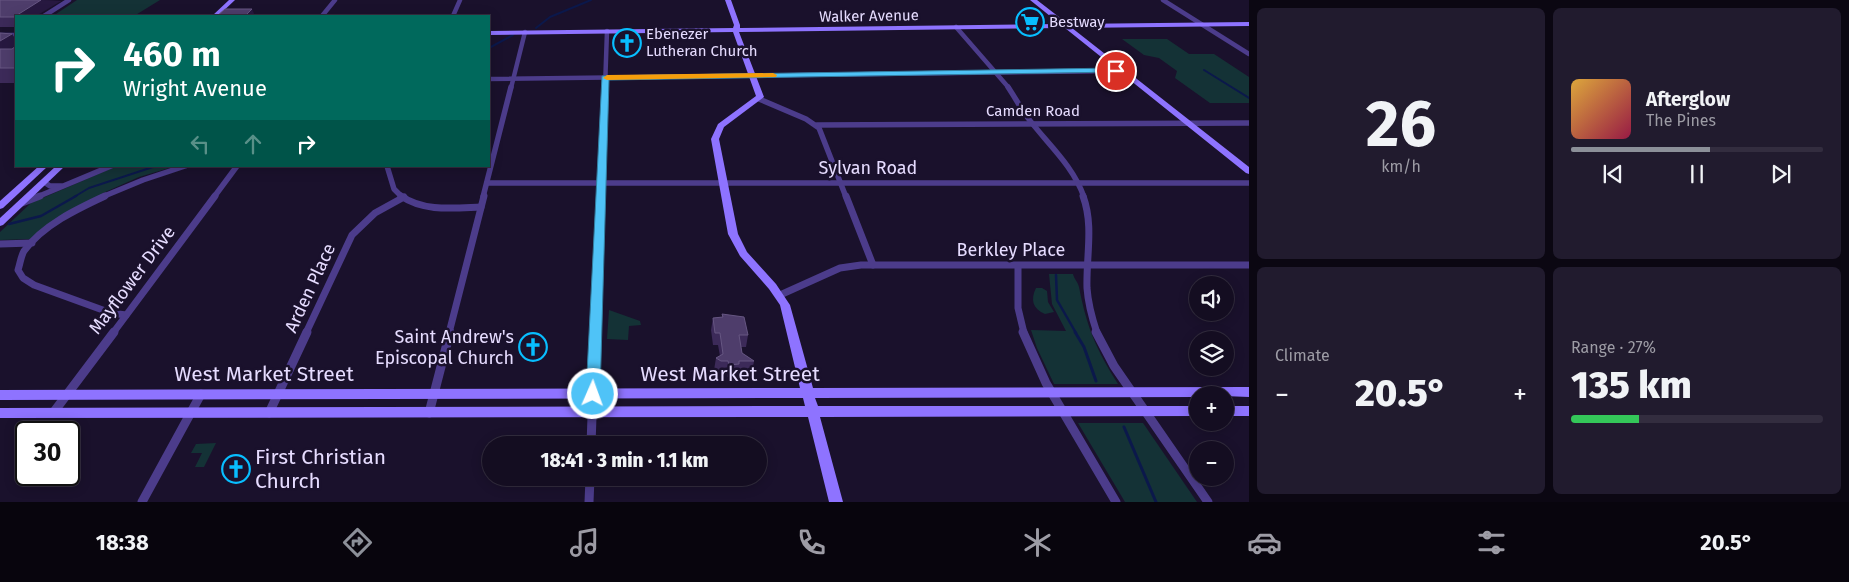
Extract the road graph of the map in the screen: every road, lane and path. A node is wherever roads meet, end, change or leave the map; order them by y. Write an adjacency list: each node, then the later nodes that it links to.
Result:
1 (69, 0): 8 (street)
2 (232, 0): 9 (street)
3 (335, 0): 10 (street)
4 (460, 0): 11 (street)
5 (728, 0): 16 (street)
6 (1033, 0): 14 (street)
7 (1163, 0): 12 (street)
8 (46, 15)
9 (216, 15)
10 (323, 15)
11 (453, 15)
12 (1201, 24): 13 (street, Walker Avenue); 14 (street, Walker Avenue); 22 (street)
13 (1249, 24)
14 (1066, 26): 15 (street, Walker Avenue); 23 (street)
15 (956, 27): 16 (street, Walker Avenue); 24 (street)
16 (736, 30): 17 (street, Walker Avenue); 25 (street)
17 (607, 31): 18 (street, Walker Avenue); 26 (street)
18 (525, 32): 19 (street, Walker Avenue); 28 (street)
19 (490, 33)
20 (0, 35): 21 (street)
21 (15, 35)
22 (1249, 54)
23 (1121, 71): 24 (street); 30 (street)
24 (997, 72): 25 (street); 32 (street)
25 (752, 76): 26 (street); 29 (street)
26 (605, 78): 28 (street); 44 (street)
27 (490, 79): 28 (street)
28 (514, 79): 43 (street)
29 (759, 99): 31 (street); 45 (street)
30 (1189, 123): 32 (street, Camden Road); 33 (street, Camden Road); 41 (street)
31 (817, 124): 32 (street, Camden Road); 46 (street)
32 (1034, 124): 47 (street)
33 (1249, 124)
34 (43, 167): 52 (street)
35 (54, 167): 54 (street)
36 (60, 167): 42 (street)
37 (109, 167): 49 (street)
38 (182, 167): 56 (street)
39 (236, 167): 63 (street, Mayflower Drive)
40 (387, 167): 50 (street)
41 (1249, 171)
42 (44, 182): 49 (street); 51 (street)
43 (488, 183): 44 (street, Sylvan Road); 53 (street)
44 (601, 183): 45 (street, Sylvan Road); 70 (street)
45 (723, 183): 46 (street, Sylvan Road); 62 (street)
46 (841, 183): 47 (street, Sylvan Road); 58 (street)
47 (1079, 183): 48 (street, Sylvan Road); 59 (street)
48 (1249, 183)
49 (66, 185): 51 (street)
50 (404, 197): 53 (street); 68 (street, Arden Place)
51 (22, 203): 55 (street)
52 (0, 206)
53 (481, 207): 69 (street)
54 (0, 216)
55 (0, 223)
56 (32, 243): 57 (street); 63 (street)
57 (0, 244)
58 (873, 265): 61 (street, Berkley Place); 62 (street, Berkley Place)
59 (1090, 265): 60 (street, Berkley Place); 61 (street, Berkley Place); 66 (street)
60 (1249, 265)
61 (1018, 266): 65 (street)
62 (780, 295): 71 (street)
63 (126, 315): 73 (street, Mayflower Drive)
64 (1249, 392): 66 (street, West Market Street)
65 (1052, 393): 66 (street, West Market Street); 71 (street, West Market Street); 77 (street)
66 (1133, 393): 78 (street)
67 (201, 394): 68 (street, West Market Street); 73 (street, West Market Street); 82 (street)
68 (278, 394): 69 (street, West Market Street); 83 (street, Arden Place)
69 (434, 394): 70 (street, West Market Street); 84 (street)
70 (593, 394): 71 (street, West Market Street); 85 (street)
71 (809, 394): 76 (street)
72 (0, 395): 73 (street, West Market Street)
73 (67, 395): 81 (street, Mayflower Drive)
74 (1234, 411): 75 (street)
75 (1249, 411)
76 (813, 412): 77 (street, West Market Street); 85 (street, West Market Street); 90 (street)
77 (1063, 412): 78 (street, West Market Street); 91 (street)
78 (1146, 412): 79 (street, West Market Street); 92 (street)
79 (1189, 412)
80 (0, 413): 81 (street, West Market Street)
81 (53, 413): 82 (street, West Market Street)
82 (191, 413): 83 (street, West Market Street); 88 (street)
83 (269, 413): 84 (street, West Market Street)
84 (429, 413): 85 (street, West Market Street)
85 (592, 413): 86 (street)
86 (591, 436)
87 (590, 486): 89 (street)
88 (142, 502)
89 (590, 502)
90 (836, 502)
91 (1116, 502)
92 (1208, 502)

